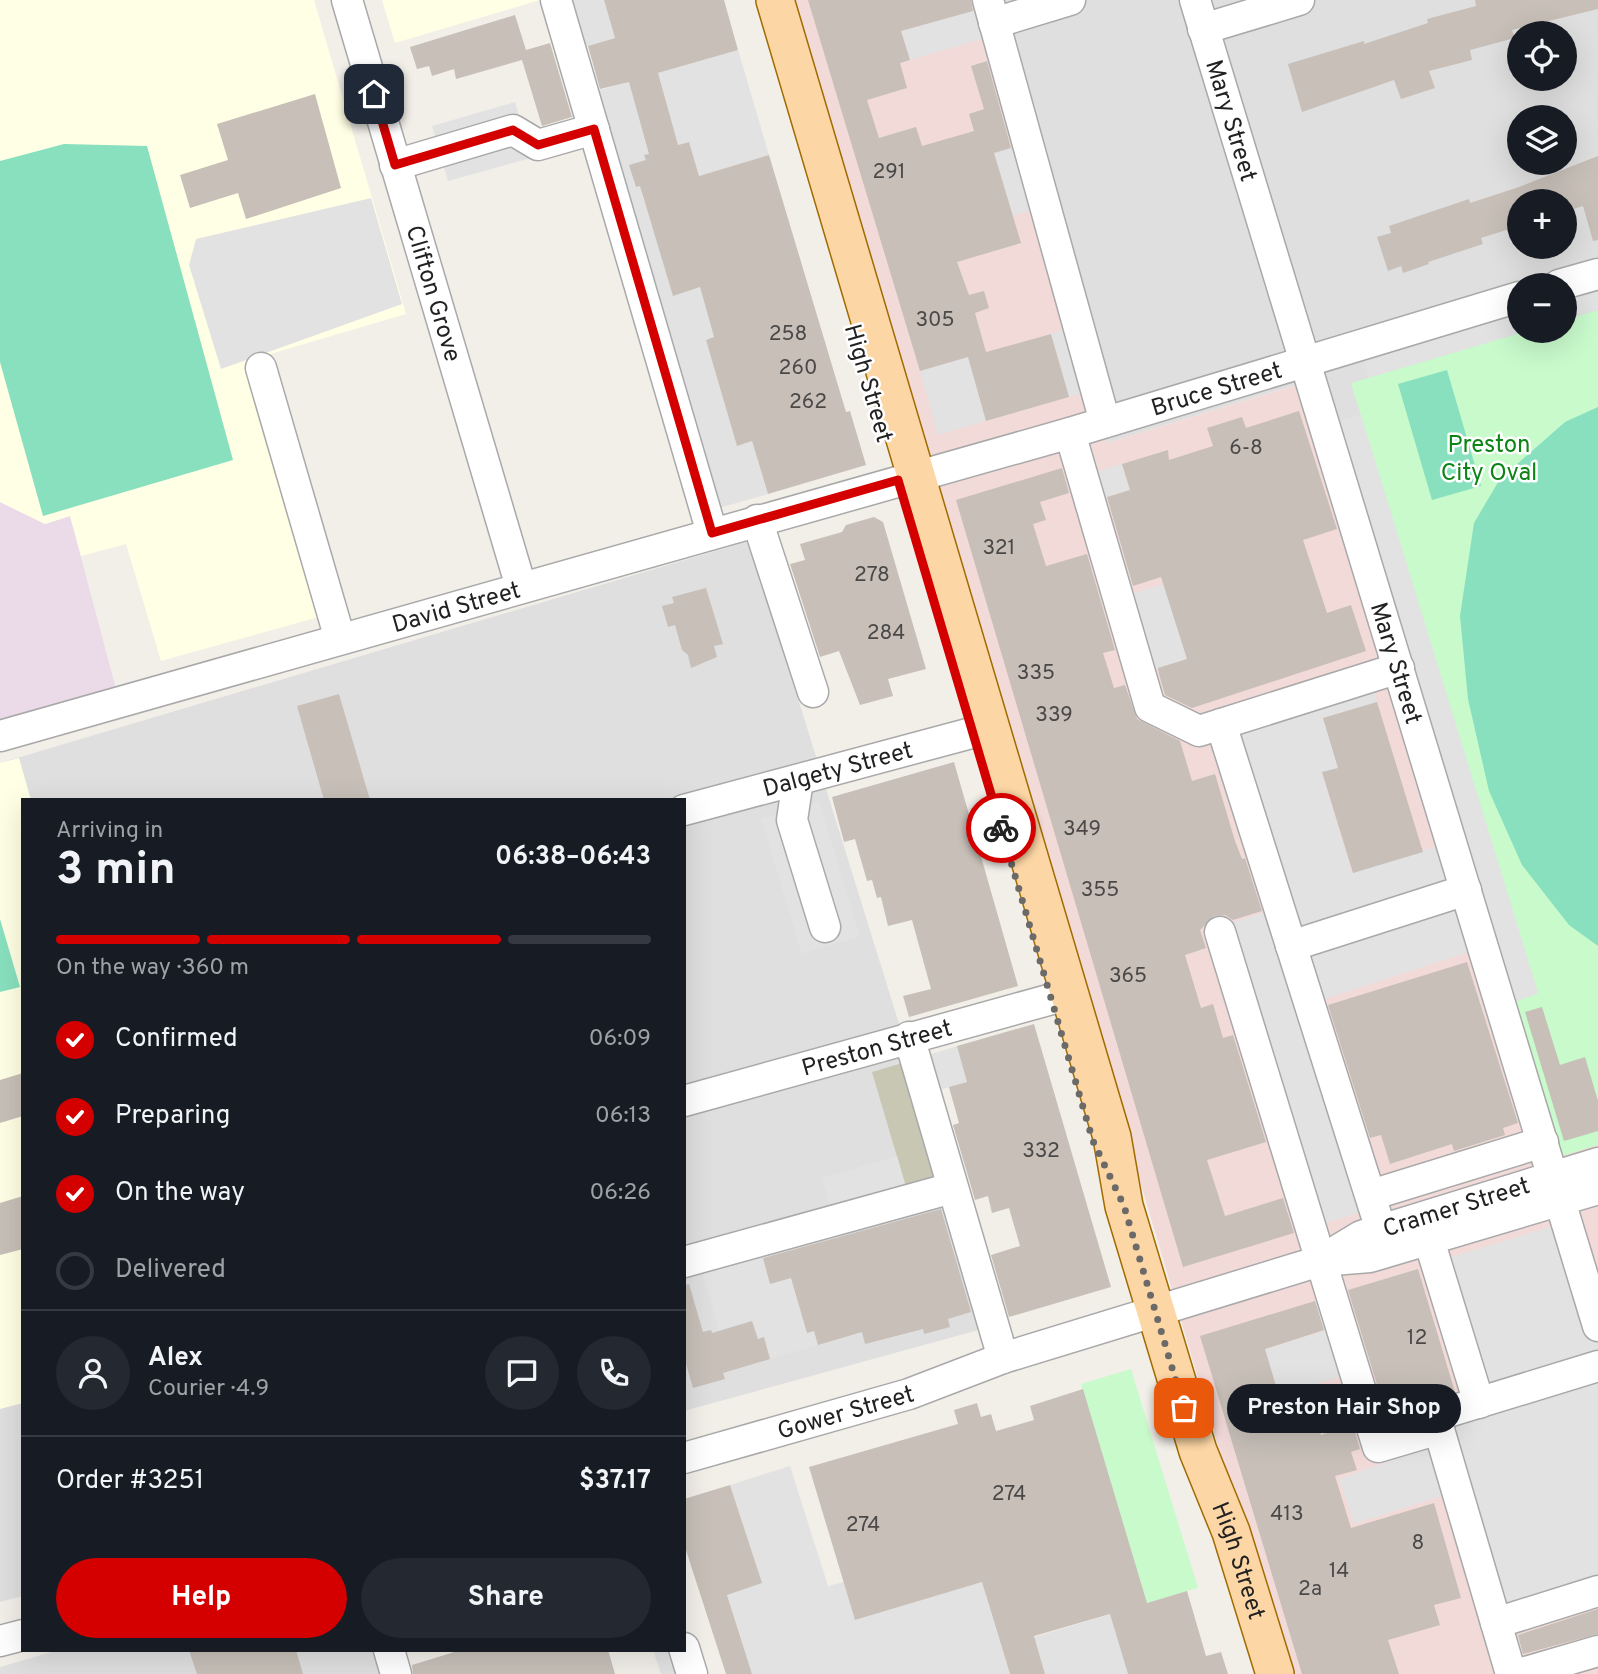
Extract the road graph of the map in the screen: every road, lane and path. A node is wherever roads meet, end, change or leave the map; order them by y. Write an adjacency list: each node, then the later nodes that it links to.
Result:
1 (347, 0): 11 (street, Clifton Grove)
2 (556, 0): 10 (street)
3 (756, 0): 19 (main road, High Street)
4 (775, 0): 19 (main road, High Street)
5 (1070, 0): 8 (street)
6 (1195, 0): 9 (street, Mary Street)
7 (1299, 0): 9 (street)
8 (991, 11): 17 (street)
9 (1203, 29): 15 (street, Mary Street)
10 (594, 129): 11 (street); 21 (street)
11 (395, 165): 22 (street, Clifton Grove)
12 (1598, 274): 13 (street)
13 (1577, 280)
14 (1507, 301): 15 (street, Bruce Street)
15 (1306, 362): 17 (street, Bruce Street); 24 (street, Mary Street)
16 (261, 368): 23 (street)
17 (1105, 422): 18 (street, Bruce Street)
18 (1070, 433): 19 (street, Bruce Street); 26 (street)
19 (906, 478): 20 (street, David Street); 27 (main road, High Street)
20 (757, 520): 21 (street, David Street); 25 (street)
21 (712, 533): 22 (street, David Street)
22 (521, 587): 23 (street, David Street)
23 (340, 639): 28 (street, David Street)
24 (1399, 668): 26 (street); 31 (street, Mary Street)
25 (813, 692)
26 (1221, 724): 34 (street)
27 (981, 730): 29 (street, Dalgety Street); 35 (main road, High Street)
28 (0, 736)
29 (798, 780): 30 (street, Dalgety Street); 32 (street)
30 (686, 809)
31 (1466, 890): 34 (street); 38 (street, Mary Street)
32 (825, 926)
33 (1220, 932): 49 (street)
34 (1291, 946): 44 (street)
35 (1061, 996): 36 (street, Preston Street); 50 (main road, High Street)
36 (909, 1037): 37 (street, Preston Street); 41 (street)
37 (686, 1100)
38 (1543, 1142): 40 (street); 42 (street, Mary Street)
39 (1598, 1163): 42 (street, Cramer Street)
40 (1438, 1174): 44 (street); 45 (street)
41 (952, 1188): 48 (street); 52 (street)
42 (1557, 1188): 43 (street, Cramer Street); 45 (street, Cramer Street); 47 (street, Cramer Street); 51 (street, Mary Street)
43 (1598, 1189)
44 (1371, 1195): 46 (street)
45 (1449, 1209): 46 (street, Cramer Street)
46 (1381, 1230): 49 (street, Cramer Street)
47 (1429, 1240): 49 (street, Cramer Street); 54 (street)
48 (686, 1261)
49 (1320, 1261): 50 (street, Cramer Street); 55 (street)
50 (1156, 1312): 52 (street, Gower Street); 57 (main road, High Street)
51 (1598, 1326)
52 (1003, 1358): 56 (street, Gower Street); 58 (street, Gower Street)
53 (1598, 1366): 54 (street)
54 (1479, 1403): 55 (street)
55 (1439, 1429): 60 (street)
56 (686, 1439)
57 (1198, 1451): 69 (main road, High Street); 70 (main road, High Street)
58 (686, 1457)
59 (1598, 1591): 60 (street)
60 (1496, 1623): 71 (street)
61 (21, 1636): 62 (street)
62 (0, 1641)
63 (390, 1652): 67 (street)
64 (685, 1652): 68 (street)
65 (1593, 1659): 66 (street)
66 (1553, 1669): 72 (street)
67 (396, 1674)
68 (692, 1674)
69 (1252, 1674)
70 (1275, 1674)
71 (1511, 1674)
72 (1519, 1674)

